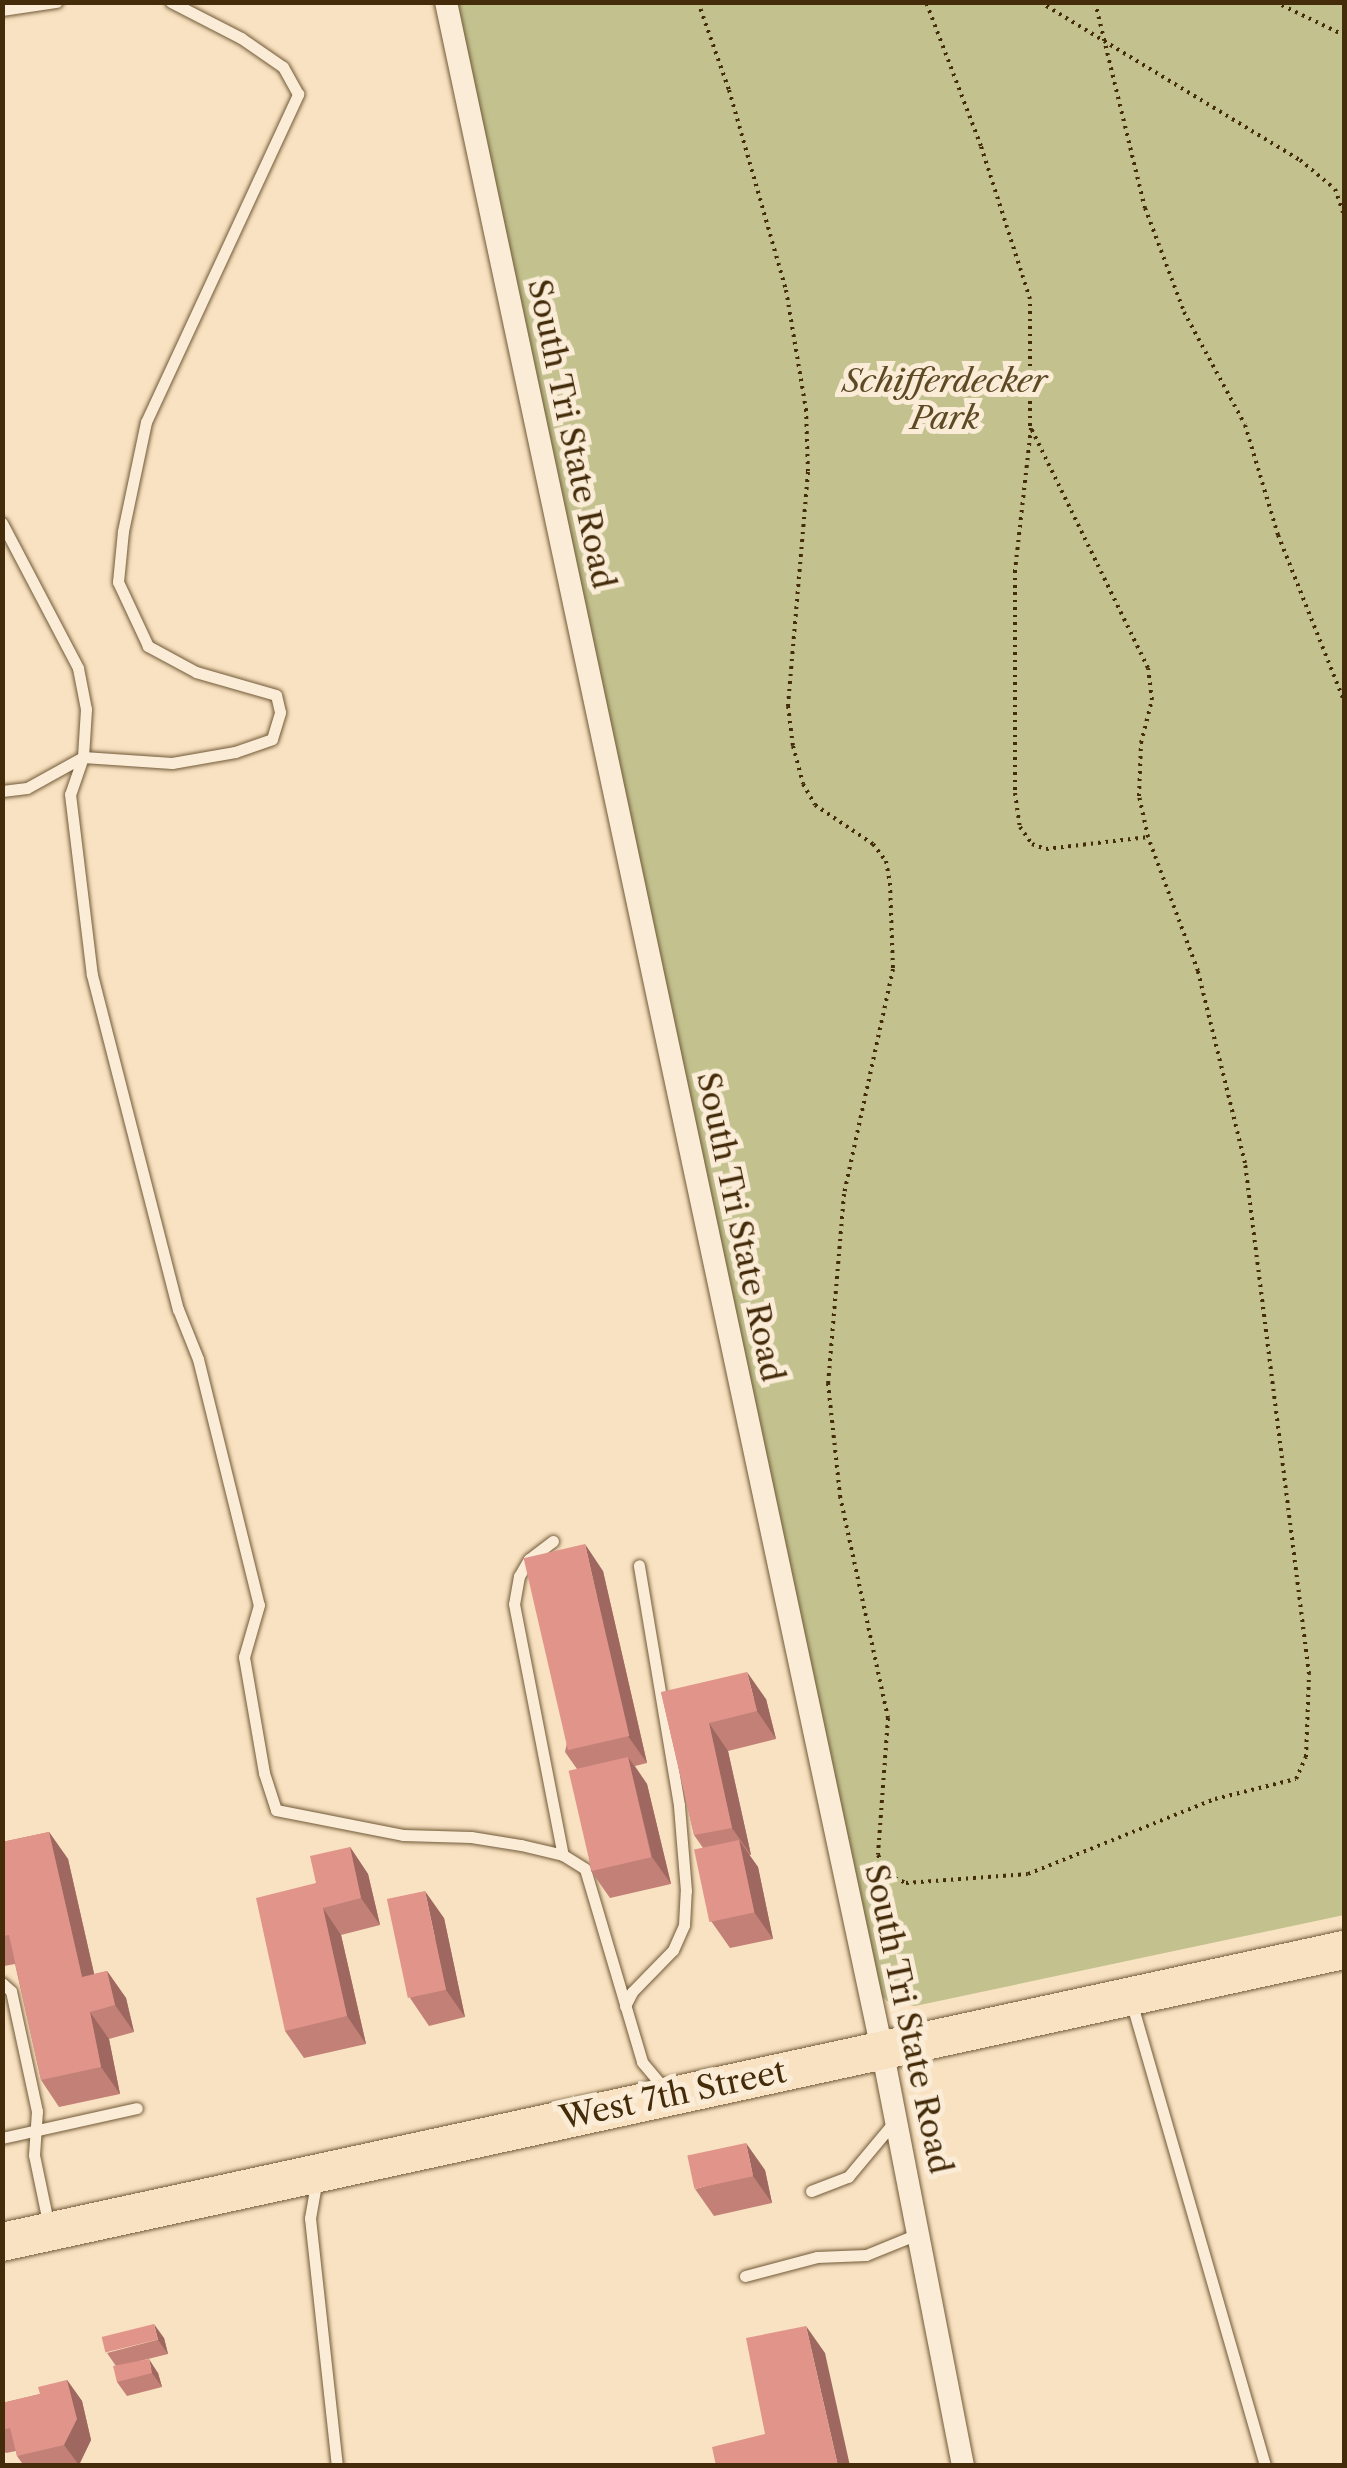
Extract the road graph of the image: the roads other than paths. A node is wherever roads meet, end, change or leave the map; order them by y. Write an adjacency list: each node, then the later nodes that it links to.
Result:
1 (56, 2): 4 (lane)
2 (171, 2): 6 (lane)
3 (446, 2): 15 (street, South Tri State Road)
4 (2, 10)
5 (2, 523): 6 (lane)
6 (83, 757): 7 (lane); 10 (lane)
7 (2, 791)
8 (553, 1541): 10 (lane)
9 (639, 1565): 14 (lane)
10 (563, 1855): 14 (lane)
11 (1344, 1950): 13 (main road, West 7th Street)
12 (2, 1983): 19 (lane)
13 (1130, 1996): 15 (main road, West 7th Street); 29 (lane)
14 (625, 2006): 16 (lane)
15 (882, 2050): 16 (main road, West 7th Street); 18 (street, South Tri State Road)
16 (671, 2096): 21 (main road, West 7th Street)
17 (137, 2108): 19 (lane)
18 (896, 2118): 22 (lane); 24 (street, South Tri State Road)
19 (36, 2131): 20 (lane); 23 (lane)
20 (2, 2138)
21 (323, 2172): 23 (main road, West 7th Street); 27 (lane)
22 (811, 2192)
23 (50, 2231): 25 (main road, West 7th Street)
24 (920, 2234): 26 (lane); 28 (street, South Tri State Road)
25 (2, 2242)
26 (745, 2276)
27 (337, 2466)
28 (963, 2466)
29 (1265, 2466)

